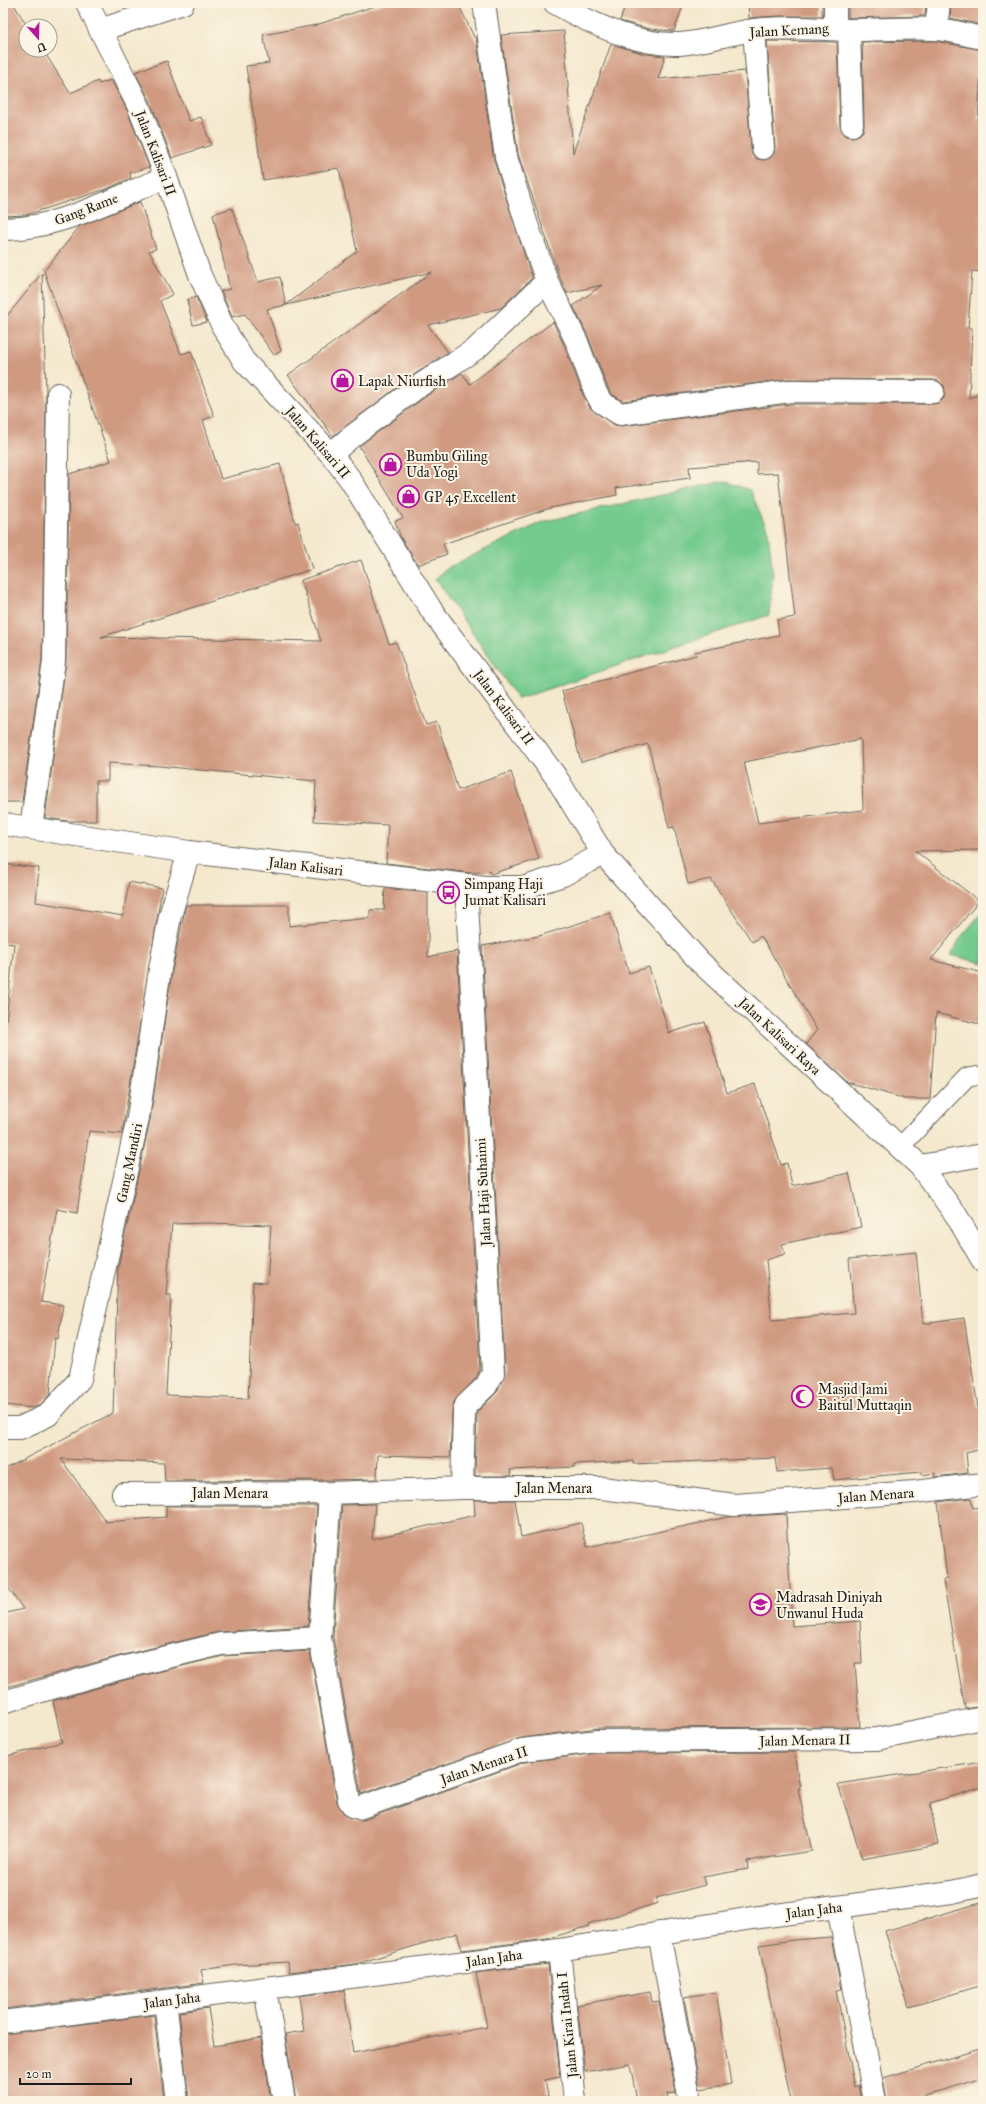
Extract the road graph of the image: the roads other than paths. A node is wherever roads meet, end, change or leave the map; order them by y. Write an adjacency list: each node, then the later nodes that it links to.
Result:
1 (87, 3): 9 (street, Jalan Kalisari II)
2 (184, 3): 9 (street)
3 (484, 3): 16 (street)
4 (555, 3): 10 (street, Jalan Kemang)
5 (835, 3): 7 (street)
6 (939, 3): 8 (street)
7 (842, 29): 8 (street, Jalan Kemang); 10 (street, Jalan Kemang); 12 (street)
8 (936, 29): 11 (street, Jalan Kemang)
9 (100, 30): 14 (street, Jalan Kalisari II)
10 (754, 30): 13 (street)
11 (983, 38)
12 (852, 125)
13 (763, 148)
14 (166, 177): 15 (street, Gang Rame); 19 (street, Jalan Kalisari II)
15 (3, 229)
16 (547, 281): 17 (street); 19 (street)
17 (933, 392)
18 (58, 394): 21 (street)
19 (331, 454): 23 (street, Jalan Kalisari II)
20 (3, 824): 21 (street, Jalan Kalisari)
21 (31, 828): 22 (street, Jalan Kalisari)
22 (189, 852): 24 (street, Jalan Kalisari); 30 (street, Gang Mandiri)
23 (603, 854): 24 (street, Jalan Kalisari); 26 (street, Jalan Kalisari Raya)
24 (466, 885): 32 (street, Jalan Haji Suhaimi)
25 (983, 1077): 26 (lane)
26 (900, 1147): 28 (street, Jalan Kalisari Raya)
27 (983, 1155): 28 (street)
28 (920, 1166): 29 (street, Jalan Kalisari Raya)
29 (983, 1261)
30 (3, 1428)
31 (983, 1484): 32 (street, Jalan Menara)
32 (462, 1488): 33 (street, Jalan Menara)
33 (330, 1493): 34 (street, Jalan Menara); 35 (street, Jalan Menara II)
34 (123, 1494)
35 (320, 1638): 36 (street); 37 (street, Jalan Menara II)
36 (3, 1702)
37 (983, 1718)
38 (983, 1884): 39 (street, Jalan Jaha)
39 (838, 1907): 40 (street, Jalan Jaha); 49 (street)
40 (659, 1933): 41 (street, Jalan Jaha); 48 (street)
41 (559, 1950): 42 (street, Jalan Jaha); 47 (street, Jalan Kirai Indah I)
42 (265, 1989): 43 (street, Jalan Jaha); 46 (street)
43 (165, 2000): 44 (street, Jalan Jaha); 45 (street)
44 (3, 2022)
45 (177, 2101)
46 (284, 2101)
47 (575, 2101)
48 (690, 2101)
49 (874, 2101)

